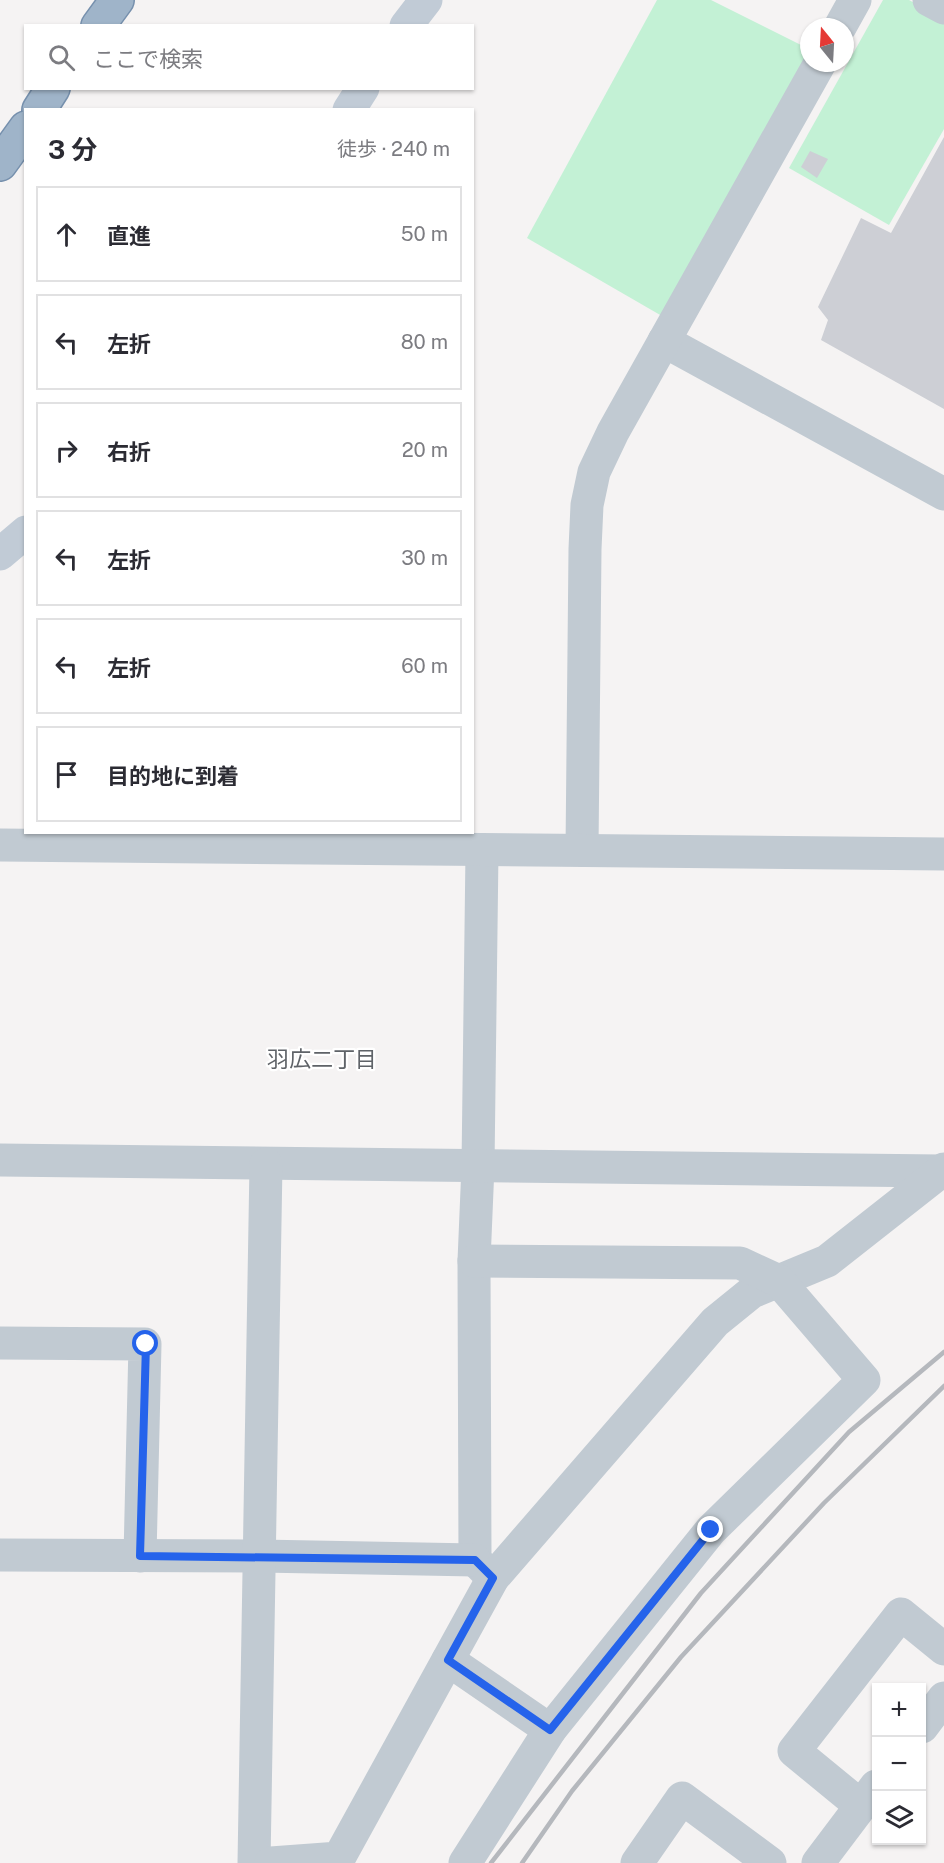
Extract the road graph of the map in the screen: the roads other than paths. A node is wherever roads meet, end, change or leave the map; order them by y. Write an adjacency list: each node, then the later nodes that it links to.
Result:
1 (117, 0): 7 (highway)
2 (426, 0): 8 (main road)
3 (855, 0): 6 (street)
4 (929, 0): 5 (street)
5 (944, 8)
6 (845, 18)
7 (99, 24)
8 (408, 24)
9 (815, 72): 16 (street)
10 (53, 90): 12 (highway)
11 (362, 90): 13 (main road)
12 (40, 108)
13 (350, 108)
14 (24, 131): 15 (highway)
15 (0, 164)
16 (664, 341): 17 (street); 21 (street)
17 (944, 494)
18 (24, 533): 19 (main road)
19 (0, 554)
20 (0, 845): 22 (street)
21 (582, 850): 22 (street); 23 (street)
22 (482, 851): 26 (street)
23 (944, 854)
24 (0, 1160): 25 (street)
25 (266, 1164): 26 (street); 33 (street)
26 (478, 1166): 27 (street); 28 (street)
27 (943, 1170): 29 (street)
28 (474, 1261): 29 (street); 34 (street)
29 (779, 1281): 34 (street); 39 (street)
30 (0, 1343): 32 (street)
31 (0, 1555): 32 (street)
32 (140, 1556): 33 (street)
33 (260, 1556): 34 (street); 41 (street)
34 (484, 1569): 36 (street)
35 (944, 1648): 40 (street)
36 (448, 1660): 39 (street); 42 (street)
37 (944, 1698): 38 (street)
38 (926, 1721)
39 (550, 1730): 43 (street)
40 (869, 1796): 46 (street)
41 (254, 1863)
42 (271, 1863)
43 (465, 1863)
44 (637, 1863): 45 (street)
45 (770, 1863)
46 (818, 1863)

